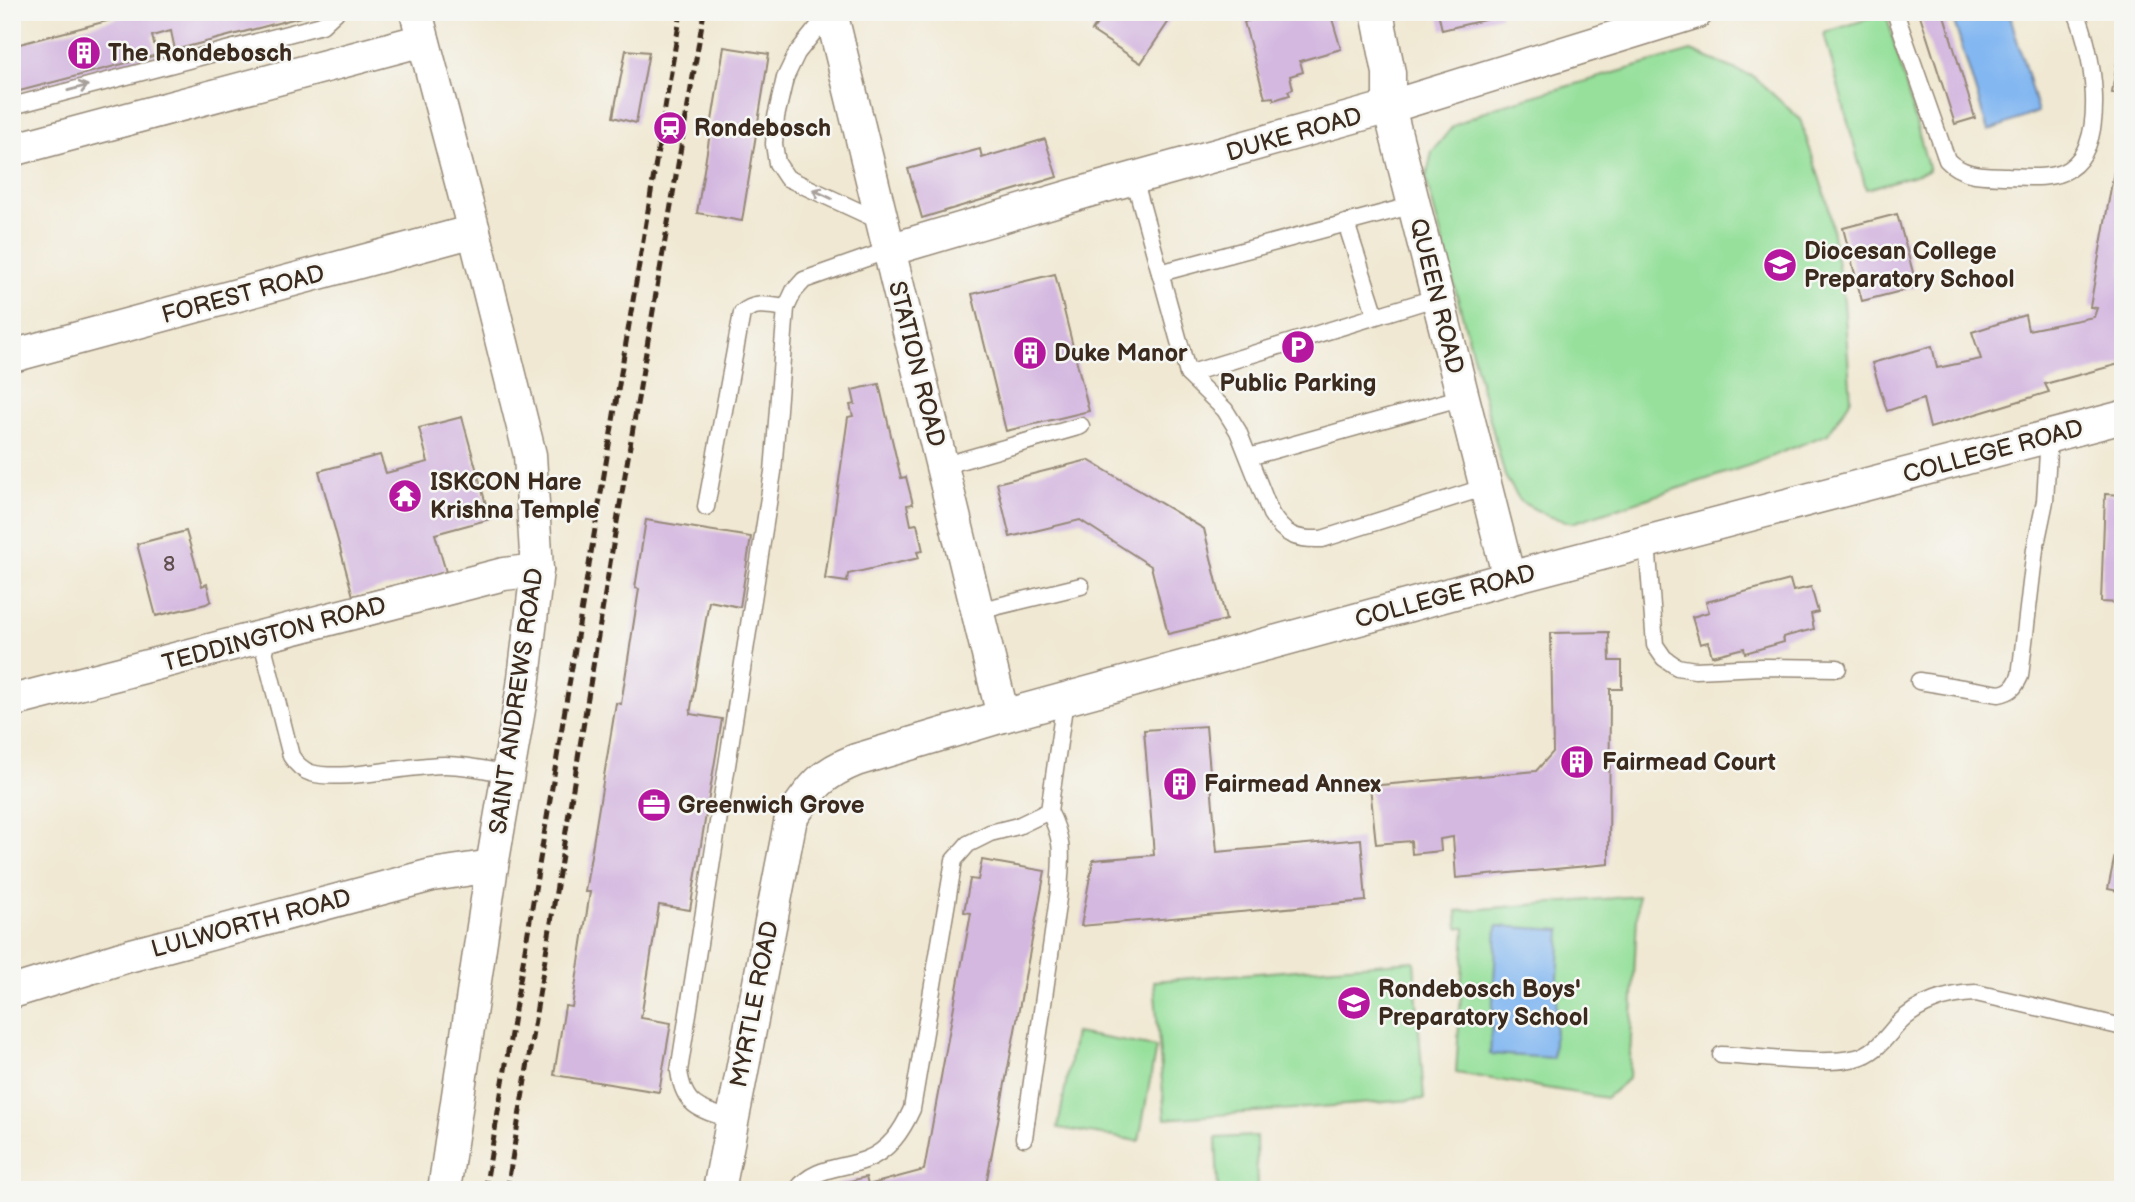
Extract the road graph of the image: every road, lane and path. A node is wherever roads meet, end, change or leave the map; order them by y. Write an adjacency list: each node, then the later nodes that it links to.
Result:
1 (336, 12): 8 (lane, one-way to 1)
2 (831, 12): 15 (street, STATION ROAD); 15 (lane, one-way to 2)
3 (1377, 12): 9 (street, QUEEN ROAD)
4 (1697, 12): 9 (street, DUKE ROAD)
5 (1895, 12): 6 (lane)
6 (2076, 12)
7 (420, 26): 10 (street); 14 (street, SAINT ANDREWS ROAD)
8 (12, 106)
9 (1389, 107): 11 (street, DUKE ROAD); 12 (street, QUEEN ROAD)
10 (12, 150)
11 (1134, 178): 15 (street, DUKE ROAD); 16 (lane)
12 (1414, 205): 13 (lane); 17 (street, QUEEN ROAD)
13 (1346, 223): 16 (lane); 19 (lane)
14 (474, 231): 20 (street, FOREST ROAD); 31 (street, SAINT ANDREWS ROAD)
15 (886, 236): 18 (lane); 27 (street, STATION ROAD)
16 (1160, 273): 21 (lane)
17 (1437, 297): 19 (lane); 22 (street, QUEEN ROAD)
18 (786, 309): 29 (lane); 48 (lane)
19 (1376, 316): 21 (lane)
20 (12, 356)
21 (1188, 374): 26 (lane)
22 (1462, 397): 26 (lane); 28 (street, QUEEN ROAD)
23 (2123, 417): 25 (street, COLLEGE ROAD)
24 (1081, 426): 27 (lane)
25 (2049, 436): 30 (street, COLLEGE ROAD); 37 (lane)
26 (1249, 457): 28 (lane)
27 (942, 466): 34 (street, STATION ROAD)
28 (1486, 487): 32 (street, QUEEN ROAD)
29 (706, 507)
30 (1647, 542): 32 (street, COLLEGE ROAD); 36 (lane)
31 (537, 570): 35 (street, TEDDINGTON ROAD); 41 (street, SAINT ANDREWS ROAD)
32 (1509, 578): 38 (street, COLLEGE ROAD)
33 (1081, 586): 34 (lane)
34 (978, 611): 40 (street, STATION ROAD)
35 (261, 638): 39 (street, TEDDINGTON ROAD); 41 (lane)
36 (1838, 668)
37 (1919, 681)
38 (1065, 699): 40 (street, COLLEGE ROAD); 42 (lane)
39 (12, 701)
40 (1003, 716): 43 (street, COLLEGE ROAD)
41 (509, 774): 44 (street, SAINT ANDREWS ROAD)
42 (1049, 811): 49 (lane); 52 (lane)
43 (791, 818): 48 (street, MYRTLE ROAD)
44 (492, 866): 45 (street, LULWORTH ROAD); 50 (street, SAINT ANDREWS ROAD)
45 (12, 992)
46 (2123, 1027): 47 (lane)
47 (1721, 1055)
48 (732, 1119): 51 (street, MYRTLE ROAD)
49 (1024, 1138)
50 (444, 1190)
51 (719, 1190)
52 (797, 1190)

